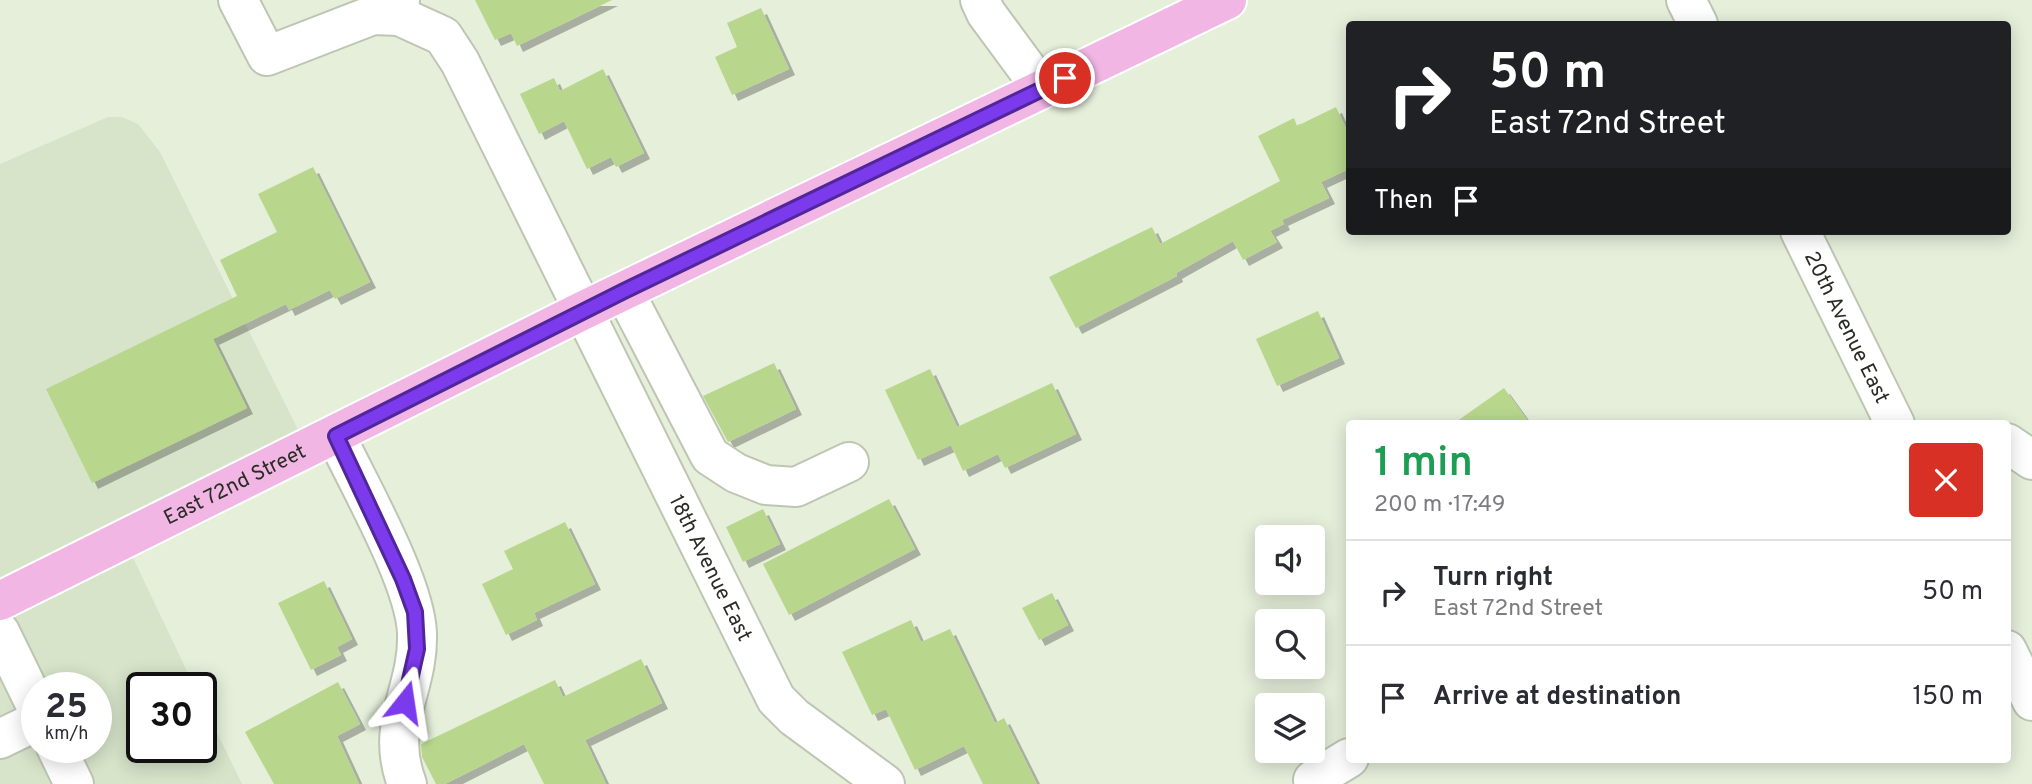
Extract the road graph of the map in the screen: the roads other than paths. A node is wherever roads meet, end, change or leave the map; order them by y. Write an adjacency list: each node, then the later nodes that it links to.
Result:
1 (238, 0): 5 (street)
2 (980, 0): 7 (street)
3 (1227, 0): 7 (main road, East 72nd Street)
4 (1686, 0): 6 (street)
5 (399, 8): 10 (street, 18th Avenue East)
6 (1696, 21)
7 (1042, 89): 9 (main road, East 72nd Street)
8 (1802, 235): 11 (street, 20th Avenue East)
9 (624, 291): 10 (main road, East 72nd Street); 15 (street)
10 (582, 312): 12 (main road, East 72nd Street); 25 (street, 18th Avenue East)
11 (1893, 420)
12 (336, 436): 16 (main road, East 72nd Street); 28 (street)
13 (2011, 446): 14 (street)
14 (2032, 460)
15 (849, 462)
16 (0, 601)
17 (0, 632): 19 (street)
18 (2011, 658): 20 (street)
19 (21, 675)
20 (2032, 701)
21 (21, 729): 22 (street)
22 (0, 739)
23 (1346, 760): 26 (street)
24 (64, 763): 27 (street)
25 (870, 780)
26 (1313, 780)
27 (74, 784)
28 (407, 784)

